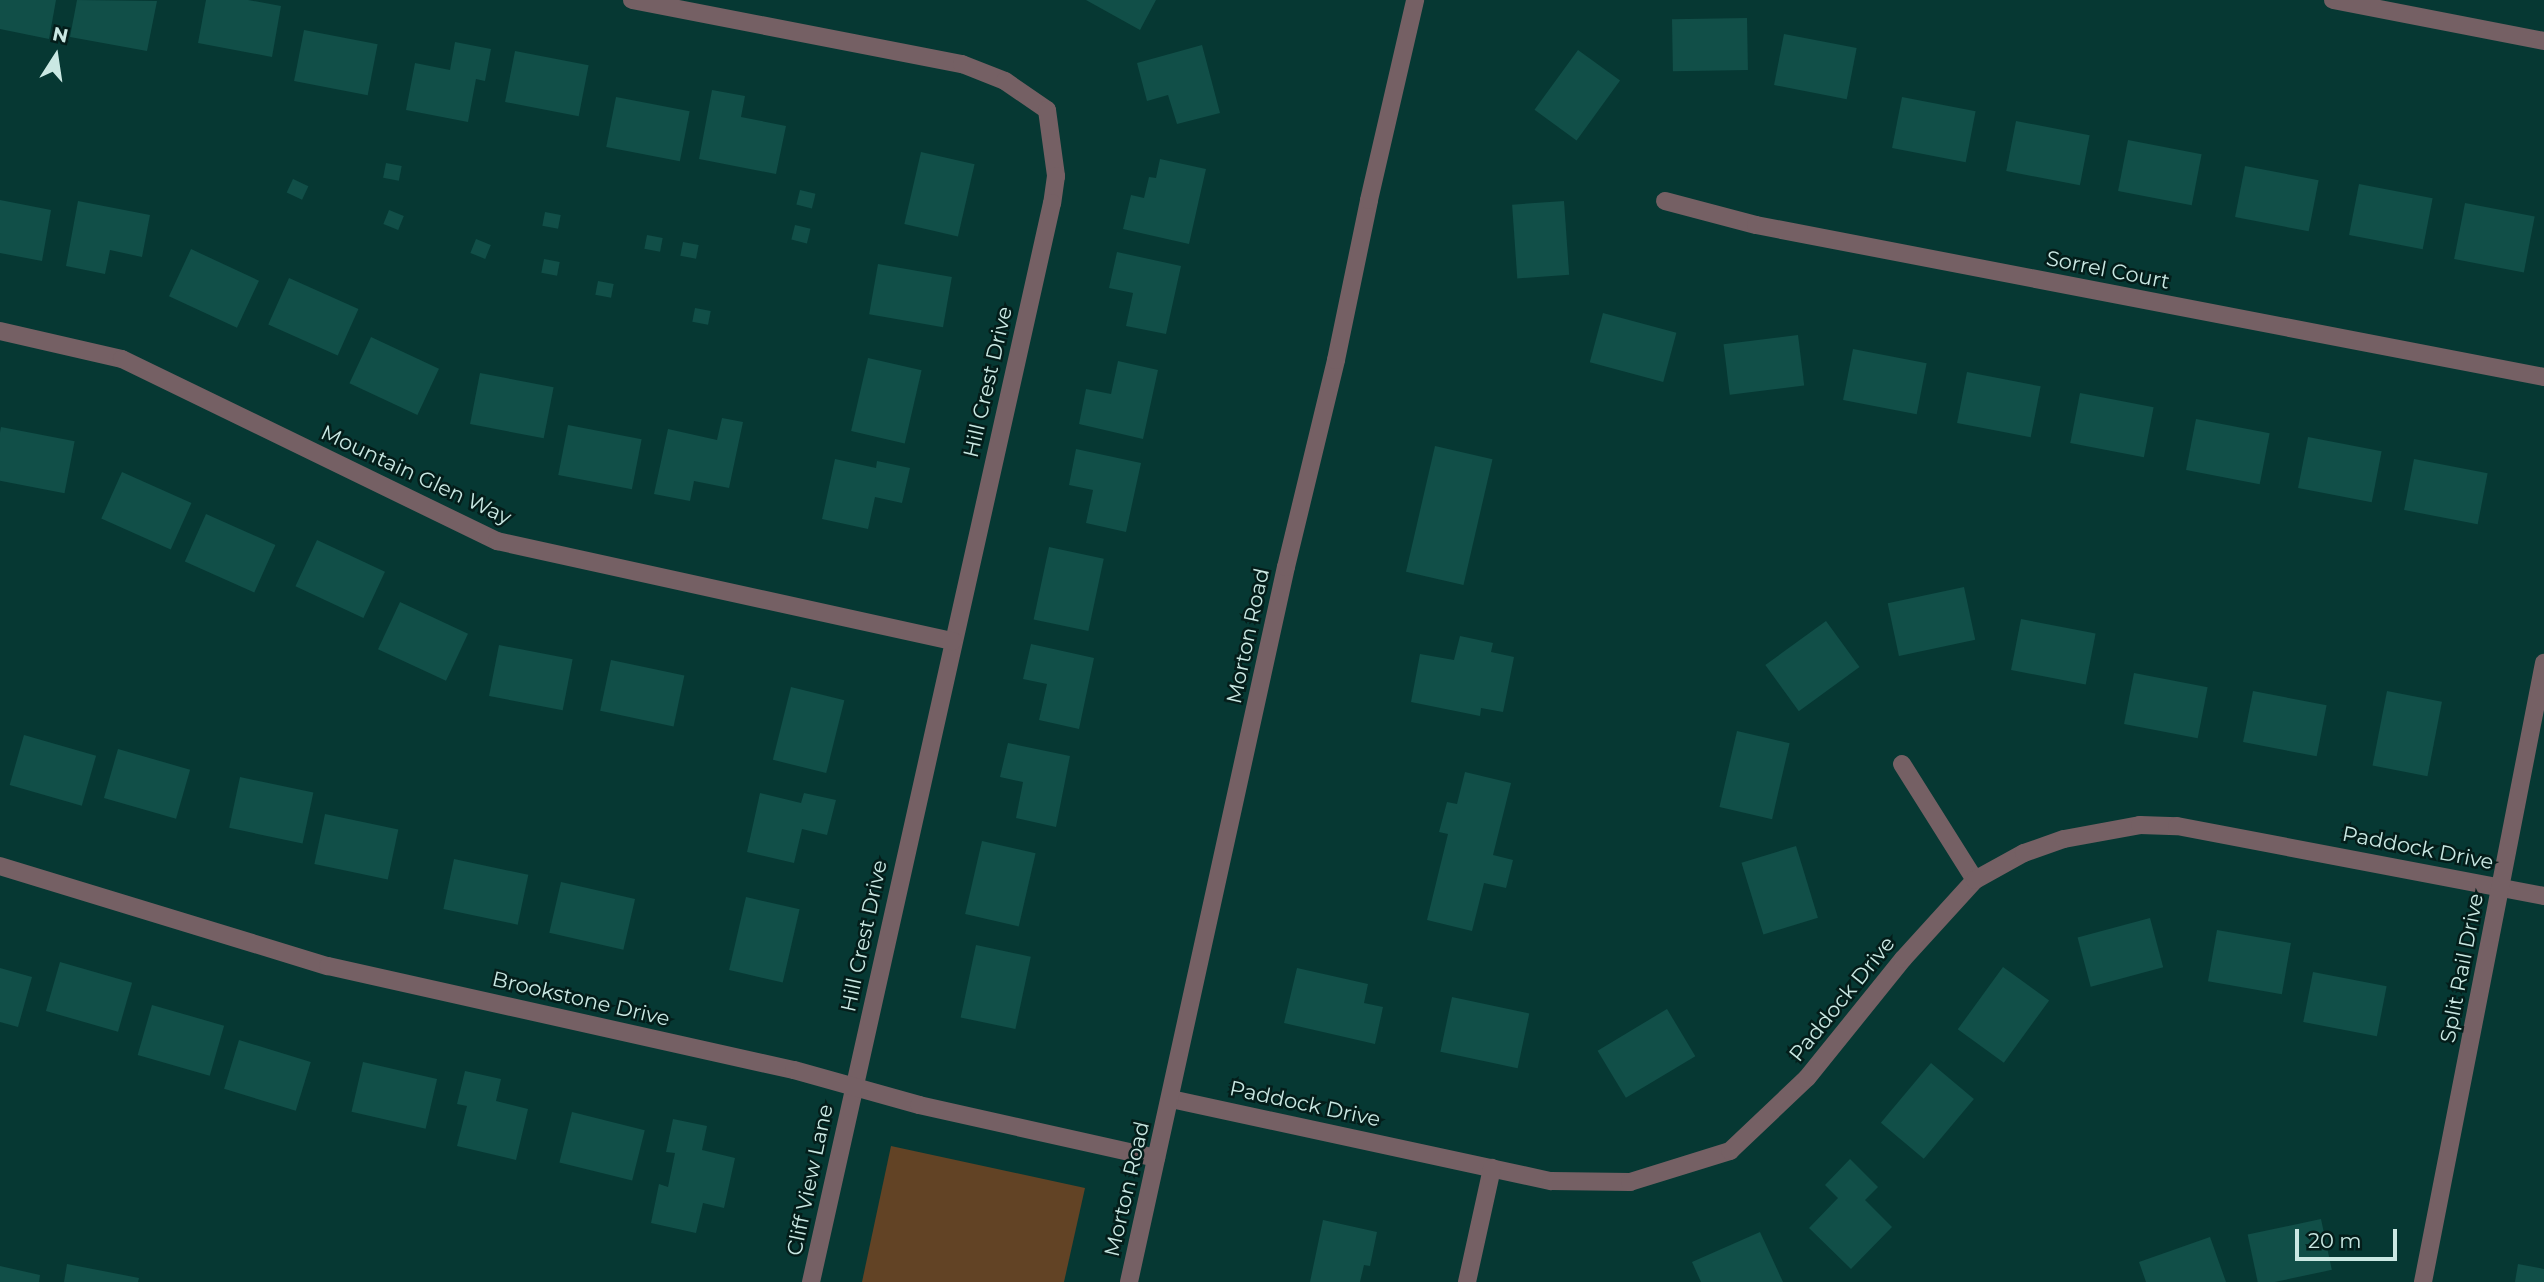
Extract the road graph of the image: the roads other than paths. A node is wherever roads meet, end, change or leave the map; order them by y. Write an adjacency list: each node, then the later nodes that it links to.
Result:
1 (632, 0): 9 (street, Hill Crest Drive)
2 (1415, 0): 17 (street, Morton Road)
3 (2333, 0): 4 (street)
4 (2397, 6): 5 (street)
5 (2544, 41)
6 (1665, 201): 8 (street, Sorrel Court)
7 (0, 331): 9 (street, Mountain Glen Way)
8 (2544, 377)
9 (953, 640): 16 (street, Hill Crest Drive)
10 (2544, 663): 14 (street, Split Rail Drive)
11 (1902, 764): 13 (street)
12 (0, 866): 16 (street, Brookstone Drive)
13 (1975, 880): 14 (street, Paddock Drive); 19 (street, Paddock Drive)
14 (2501, 888): 15 (street, Paddock Drive); 23 (street, Split Rail Drive)
15 (2544, 896)
16 (854, 1087): 18 (street, Brookstone Drive); 20 (street, Cliff View Lane)
17 (1171, 1099): 18 (street, Morton Road); 19 (street, Paddock Drive)
18 (1156, 1158): 21 (street, Morton Road)
19 (1492, 1168): 22 (street)
20 (811, 1282)
21 (1129, 1282)
22 (1466, 1282)
23 (2423, 1282)

